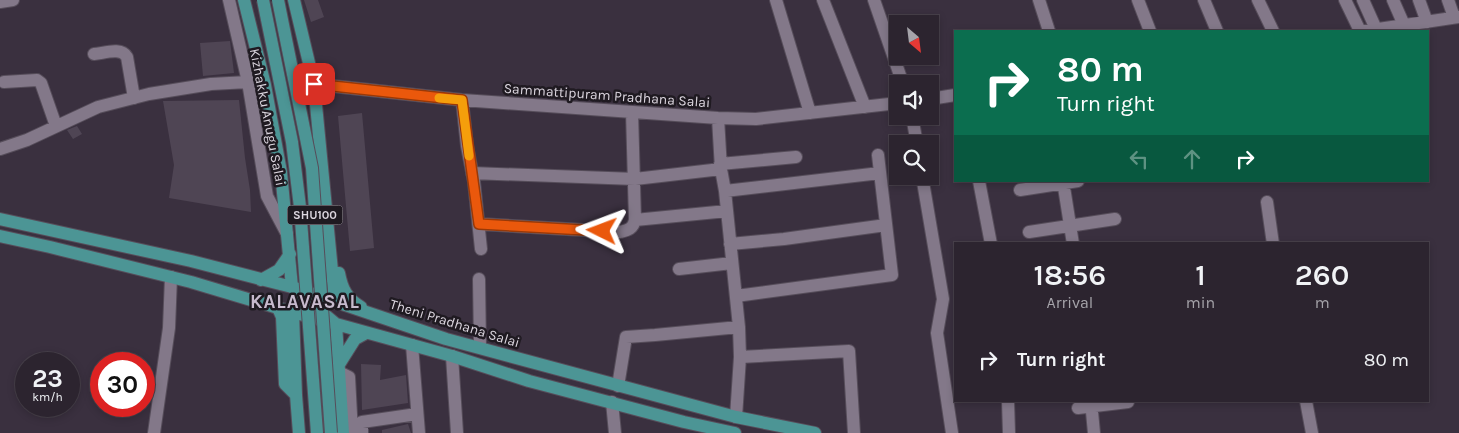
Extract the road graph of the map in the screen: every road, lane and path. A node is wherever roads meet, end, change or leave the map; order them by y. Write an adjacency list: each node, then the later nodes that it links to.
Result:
1 (13, 0): 19 (street)
2 (229, 0): 32 (street, Kizhakku Anugu Salai)
3 (244, 0): 67 (main road)
4 (263, 0): 106 (main road, SHU100, bridge)
5 (278, 0): 107 (main road, SHU100, bridge)
6 (294, 0): 33 (main road)
7 (776, 0): 41 (street)
8 (823, 0): 39 (street)
9 (874, 0): 30 (street)
10 (1040, 0): 23 (street)
11 (1138, 0): 24 (street)
12 (1204, 0): 25 (street)
13 (1258, 0): 26 (street)
14 (1345, 0): 27 (street)
15 (1363, 0): 28 (street)
16 (1393, 0): 22 (street)
17 (1419, 0): 21 (street)
18 (1448, 0): 20 (street)
19 (0, 2)
20 (1456, 17): 21 (street)
21 (1427, 22): 22 (street)
22 (1404, 25): 28 (street)
23 (1049, 30)
24 (1150, 30)
25 (1217, 30)
26 (1273, 30)
27 (1360, 30)
28 (1371, 30)
29 (94, 54): 35 (street)
30 (900, 75)
31 (4, 82): 43 (street)
32 (248, 82): 35 (street); 67 (street, Kizhakku Anugu Salai)
33 (314, 84): 37 (street, Sammattipuram Pradhana Salai); 56 (main road)
34 (954, 95): 36 (street)
35 (134, 98): 43 (street)
36 (939, 98)
37 (462, 100): 40 (street, Sammattipuram Pradhana Salai); 48 (street)
38 (889, 104): 39 (street, Sammattipuram Pradhana Salai)
39 (865, 107): 41 (street, Sammattipuram Pradhana Salai)
40 (632, 112): 42 (street, Sammattipuram Pradhana Salai); 50 (street)
41 (810, 113): 42 (street, Sammattipuram Pradhana Salai)
42 (718, 118): 47 (street)
43 (56, 126): 44 (street)
44 (0, 148)
45 (878, 155): 49 (street)
46 (796, 157): 47 (street)
47 (720, 167): 50 (street); 55 (street)
48 (472, 173): 50 (street); 62 (street)
49 (880, 173): 55 (street); 63 (street)
50 (635, 179): 61 (street)
51 (979, 182): 68 (street)
52 (1063, 182): 54 (street); 64 (street)
53 (924, 185): 117 (street)
54 (1020, 190)
55 (725, 191): 58 (street)
56 (325, 202): 81 (main road); 84 (main road)
57 (1266, 202): 70 (street)
58 (727, 211): 61 (street); 71 (street)
59 (0, 219): 78 (main road, Theni Pradhana Salai)
60 (1115, 219): 64 (street)
61 (635, 220): 62 (street)
62 (479, 224): 72 (street)
63 (886, 225): 71 (street); 80 (street)
64 (1070, 225): 65 (street); 69 (street)
65 (1029, 232)
66 (0, 236): 76 (main road)
67 (288, 237): 73 (main road)
68 (992, 242)
69 (1073, 242)
70 (1273, 242)
71 (730, 244): 74 (street)
72 (481, 250)
73 (290, 254): 78 (main road); 79 (main road)
74 (732, 263): 75 (street); 80 (street)
75 (679, 269)
76 (171, 276): 83 (main road); 104 (street)
77 (479, 279): 90 (street)
78 (261, 280): 79 (main road, Theni Pradhana Salai)
79 (292, 287): 81 (main road, Theni Pradhana Salai); 82 (main road)
80 (736, 296): 87 (street)
81 (335, 302): 82 (main road); 84 (main road, Theni Pradhana Salai)
82 (315, 307): 85 (main road); 86 (main road)
83 (278, 308): 85 (main road); 95 (main road)
84 (367, 311): 90 (main road, Theni Pradhana Salai)
85 (293, 313): 86 (main road); 95 (main road)
86 (336, 324): 88 (main road); 93 (main road)
87 (739, 327): 92 (street); 94 (street)
88 (366, 333): 89 (main road); 93 (main road)
89 (412, 345): 91 (main road); 102 (street)
90 (480, 347): 94 (main road, Theni Pradhana Salai)
91 (452, 356): 96 (main road); 112 (street)
92 (740, 357): 103 (street); 116 (street)
93 (339, 369): 108 (main road); 109 (street)
94 (618, 386): 103 (main road, Theni Pradhana Salai)
95 (296, 395): 105 (main road)
96 (612, 402): 113 (street); 114 (main road)
97 (1008, 402): 118 (street)
98 (1128, 402): 100 (street)
99 (1306, 402): 120 (street)
100 (1091, 404): 101 (street); 119 (street)
101 (1078, 408)
102 (417, 414): 110 (street); 111 (street)
103 (736, 417): 115 (main road, Theni Pradhana Salai)
104 (154, 433)
105 (299, 433)
106 (317, 433)
107 (332, 433)
108 (343, 433)
109 (352, 433)
110 (362, 433)
111 (419, 433)
112 (457, 433)
113 (615, 433)
114 (735, 433)
115 (815, 433)
116 (854, 433)
117 (952, 433)
118 (1010, 433)
119 (1094, 433)
120 (1312, 433)

